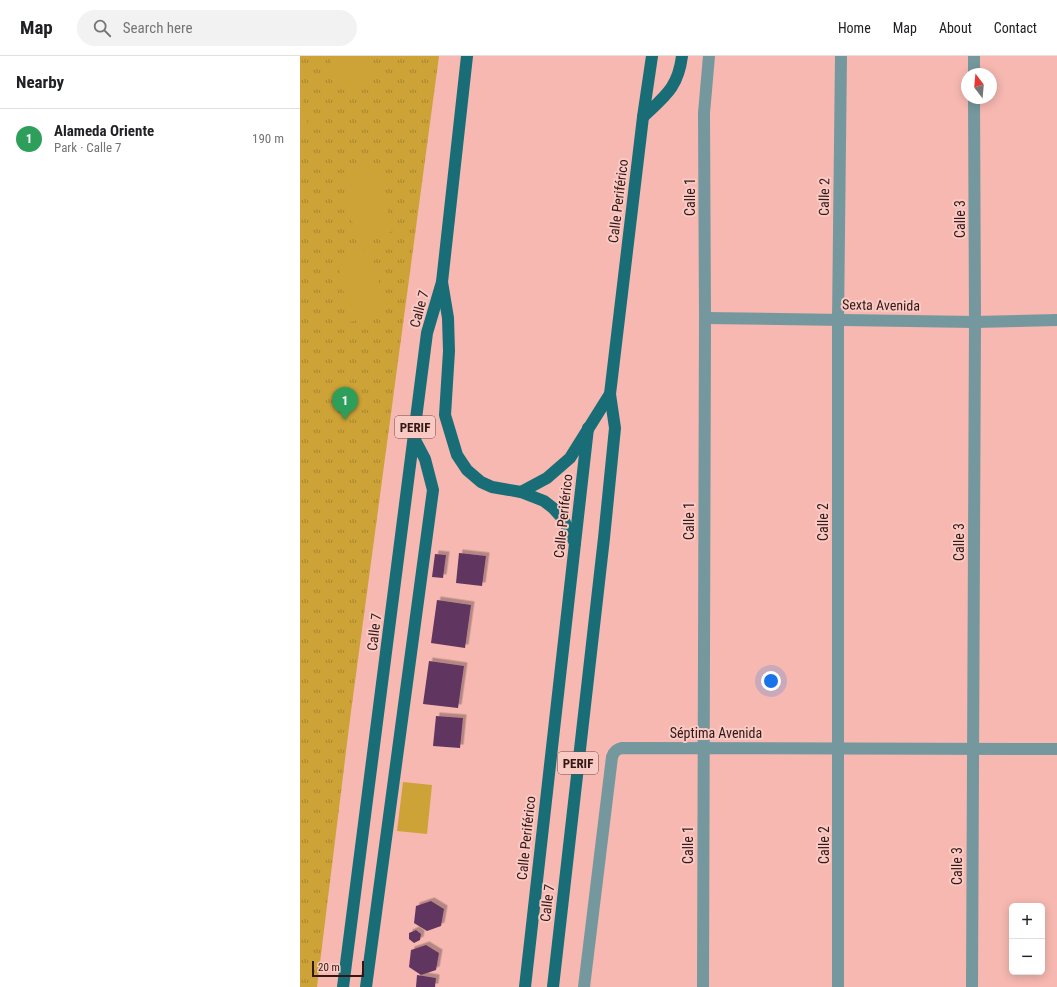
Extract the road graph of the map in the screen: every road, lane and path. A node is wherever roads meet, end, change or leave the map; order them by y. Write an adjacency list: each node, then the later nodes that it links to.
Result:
1 (467, 56): 10 (main road, PERIF)
2 (652, 56): 9 (main road, Calle Periférico)
3 (682, 56): 9 (main road)
4 (710, 56): 11 (street, Calle 1)
5 (841, 56): 12 (street, Calle 2)
6 (974, 56): 7 (street)
7 (974, 68)
8 (974, 104): 14 (street, Calle 3)
9 (643, 117): 15 (main road, Calle Periférico / PERIF)
10 (442, 282): 17 (main road, Calle 7 / PERIF); 18 (main road)
11 (705, 318): 12 (street, Sexta Avenida); 20 (street, Calle 1)
12 (838, 320): 14 (street, Sexta Avenida); 21 (street, Calle 2)
13 (1057, 320): 14 (street, Sexta Avenida)
14 (976, 322): 22 (street, Calle 3)
15 (610, 394): 16 (main road, Calle Periférico); 27 (main road, Calle 7 / PERIF)
16 (588, 428): 18 (main road); 19 (main road, Calle Periférico)
17 (414, 438): 24 (main road, Calle 7 / PERIF); 25 (main road)
18 (521, 492): 19 (main road)
19 (575, 544): 26 (main road, Calle Periférico)
20 (703, 748): 21 (street, Séptima Avenida); 28 (street, Séptima Avenida); 29 (street, Calle 1)
21 (839, 749): 22 (street, Séptima Avenida); 30 (street, Calle 2)
22 (972, 749): 23 (street, Séptima Avenida); 31 (street, Calle 3)
23 (1057, 749)
24 (343, 987)
25 (366, 987)
26 (525, 987)
27 (553, 987)
28 (584, 987)
29 (703, 987)
30 (838, 987)
31 (972, 987)

